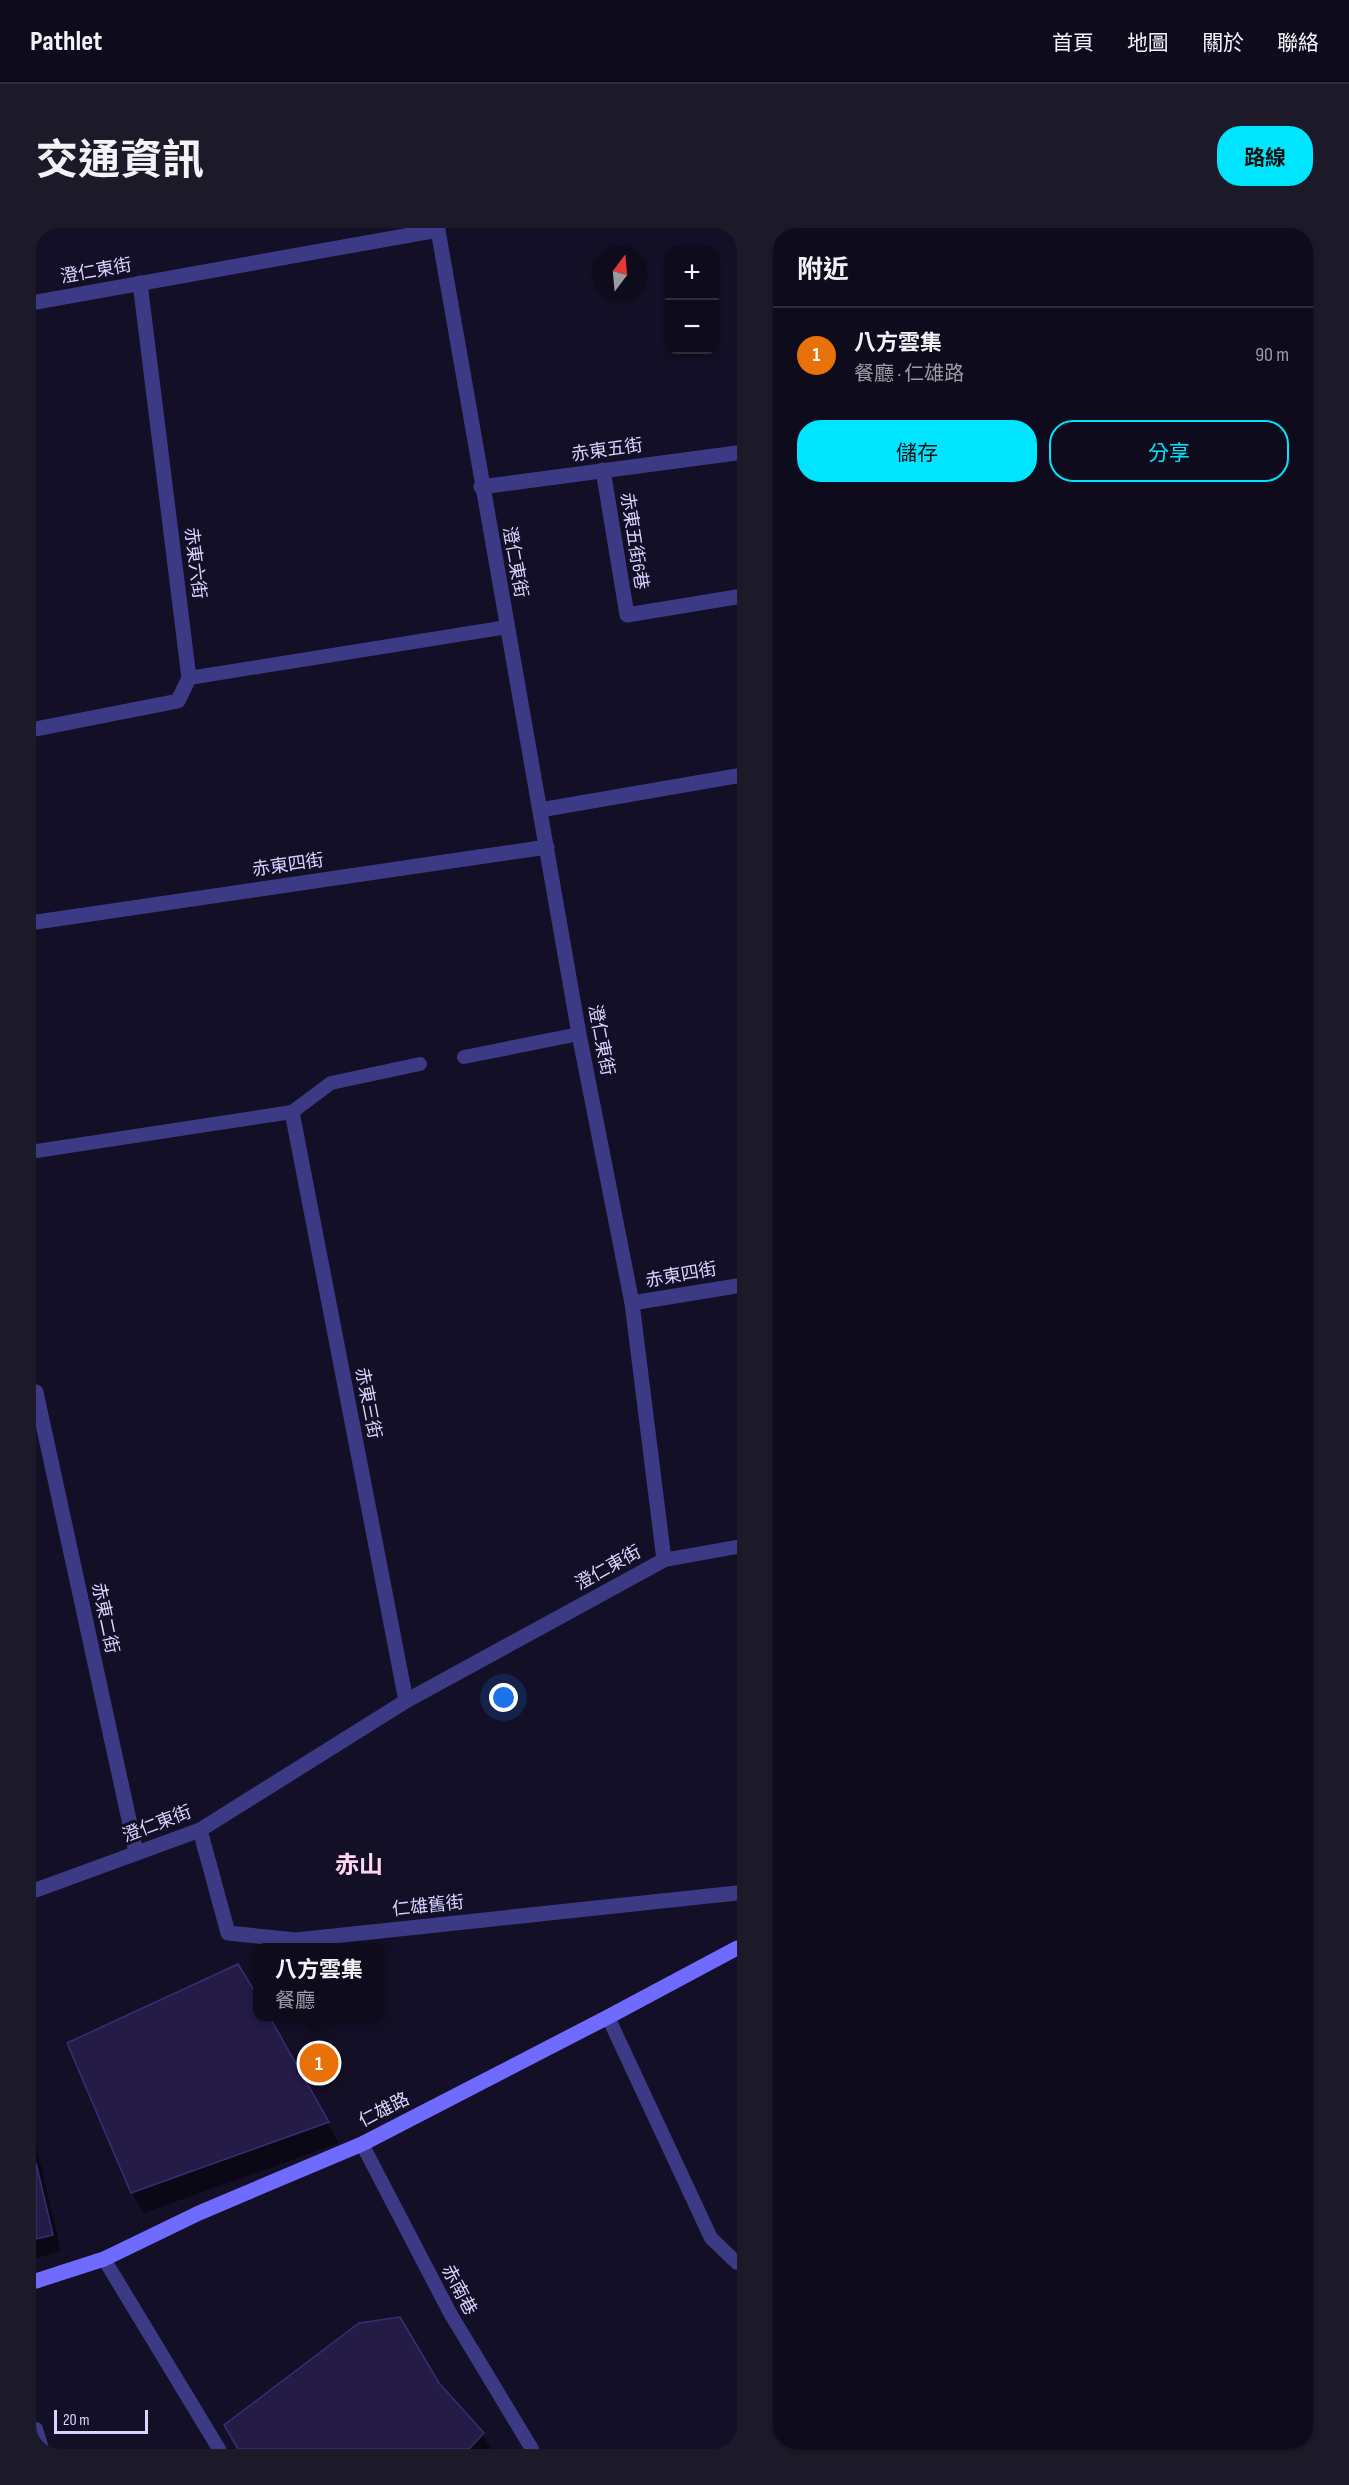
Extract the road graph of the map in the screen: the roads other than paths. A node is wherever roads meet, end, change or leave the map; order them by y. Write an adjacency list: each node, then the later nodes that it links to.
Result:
1 (442, 229): 2 (street, 澄仁東街); 6 (street, 澄仁東街)
2 (140, 283): 3 (street, 澄仁東街); 9 (street, 赤東六街)
3 (36, 302)
4 (737, 453): 5 (street, 赤東五街)
5 (603, 470): 6 (street, 赤東五街); 7 (street, 赤東五街6巷)
6 (481, 486): 8 (street, 澄仁東街)
7 (737, 597)
8 (507, 627): 9 (lane); 12 (street, 澄仁東街)
9 (189, 678): 10 (street)
10 (36, 729)
11 (737, 776): 12 (street)
12 (540, 810): 13 (street, 澄仁東街)
13 (547, 848): 14 (street, 赤東四街); 15 (street, 澄仁東街)
14 (36, 922)
15 (579, 1034): 16 (lane); 21 (street, 澄仁東街)
16 (464, 1057)
17 (420, 1064): 18 (lane)
18 (292, 1112): 19 (lane); 25 (street, 赤東三街)
19 (36, 1151)
20 (737, 1286): 21 (street, 赤東四街)
21 (632, 1304): 24 (street, 澄仁東街)
22 (36, 1392): 27 (street, 赤東二街)
23 (737, 1547): 24 (lane)
24 (664, 1560): 25 (street, 澄仁東街)
25 (406, 1701): 26 (street, 澄仁東街)
26 (200, 1830): 27 (street, 澄仁東街); 29 (street, 仁雄舊街)
27 (136, 1852): 28 (street, 澄仁東街)
28 (36, 1890)
29 (737, 1893)
30 (737, 1948): 31 (street, 仁雄路)
31 (608, 2017): 32 (street, 仁雄路); 34 (lane)
32 (362, 2144): 33 (street, 仁雄路); 39 (lane, 赤南巷)
33 (104, 2259): 35 (street, 仁雄路); 38 (lane)
34 (737, 2263)
35 (36, 2281)
36 (36, 2429): 37 (lane)
37 (42, 2449)
38 (219, 2449)
39 (532, 2449)

